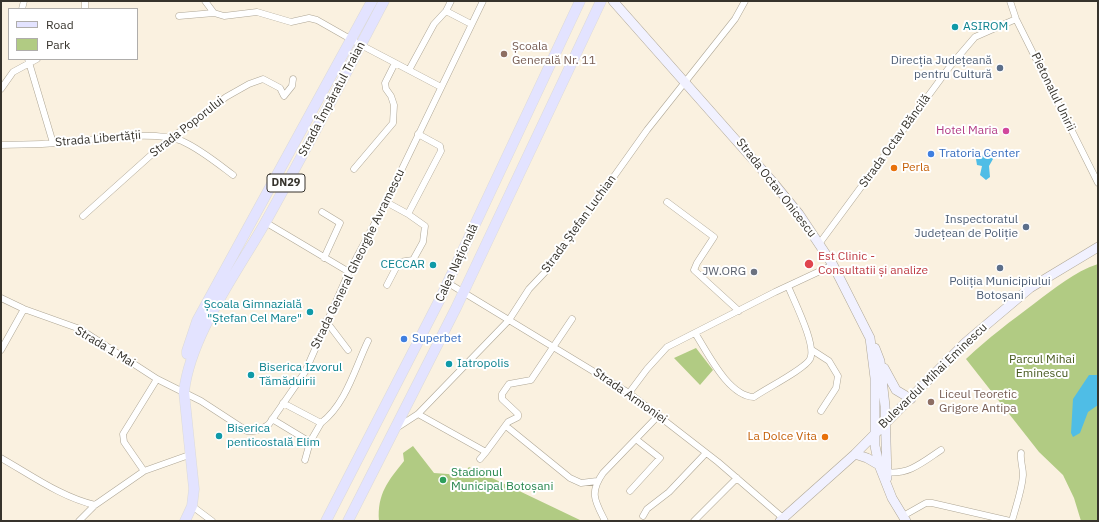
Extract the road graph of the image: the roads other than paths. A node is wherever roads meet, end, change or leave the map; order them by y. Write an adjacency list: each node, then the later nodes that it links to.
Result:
1 (205, 1): 12 (street)
2 (372, 1): 16 (main road, Strada Împăratul Traian / DN29)
3 (384, 1): 17 (main road, Strada Împăratul Traian / DN29)
4 (451, 1): 11 (street)
5 (483, 1): 15 (street, Strada General Gheorghe Avramescu)
6 (580, 1): 43 (main road, Calea Națională)
7 (601, 1): 46 (main road, Calea Națională)
8 (613, 1): 22 (street, Strada Octav Onicescu)
9 (745, 1): 22 (street, Strada Ștefan Luchian)
10 (1010, 1): 14 (street, Pietonalul Unirii)
11 (446, 11): 15 (street); 20 (street)
12 (214, 13): 13 (street); 16 (street)
13 (179, 16)
14 (1016, 19): 31 (street, Pietonalul Unirii); 38 (street, Strada Octav Băncilă)
15 (471, 24): 23 (street, Strada General Gheorghe Avramescu)
16 (352, 39): 17 (street); 61 (main road, Strada Împăratul Traian / DN29)
17 (361, 45): 19 (street); 37 (main road, Strada Împăratul Traian / DN29)
18 (29, 62): 24 (street); 27 (street)
19 (395, 63): 20 (street); 29 (street)
20 (409, 70): 23 (street)
21 (293, 79): 26 (street, Strada Poporului)
22 (686, 82): 38 (street, Strada Octav Onicescu); 51 (street, Strada Ștefan Luchian)
23 (441, 87): 25 (street, Strada General Gheorghe Avramescu)
24 (1, 89)
25 (418, 134): 32 (street, Strada General Gheorghe Avramescu); 35 (street)
26 (170, 138): 27 (street, Strada Libertății); 30 (street, Strada Libertății); 36 (street, Strada Poporului)
27 (53, 143): 28 (street, Strada Libertății)
28 (1, 145)
29 (354, 169)
30 (233, 175)
31 (1098, 183)
32 (386, 202): 35 (street); 42 (street, Strada General Gheorghe Avramescu)
33 (667, 202): 49 (street)
34 (322, 212): 40 (street)
35 (408, 214): 44 (street)
36 (83, 216)
37 (265, 222): 40 (street); 61 (main road, Strada Împăratul Traian / DN29)
38 (819, 244): 41 (street, Strada Octav Onicescu)
39 (1098, 247): 65 (street, Bulevardul Mihai Eminescu)
40 (324, 258): 42 (street)
41 (833, 265): 45 (street); 54 (street, Strada Octav Onicescu)
42 (349, 272): 52 (street, Strada General Gheorghe Avramescu)
43 (448, 283): 46 (street, Strada Armoniei); 102 (main road, Calea Națională)
44 (387, 285)
45 (788, 286): 49 (street); 59 (street)
46 (464, 292): 51 (street, Strada Armoniei); 74 (main road, Calea Națională)
47 (1, 298): 48 (street, Strada 1 Mai)
48 (24, 309): 57 (street); 62 (street, Strada 1 Mai)
49 (739, 311): 53 (street)
50 (572, 319): 56 (street)
51 (509, 320): 56 (street, Strada Armoniei); 68 (street, Strada Ștefan Luchian)
52 (326, 321): 58 (street); 66 (street, Strada General Gheorghe Avramescu)
53 (695, 333): 59 (street); 64 (street)
54 (870, 338): 60 (street); 75 (street, Strada Octav Onicescu)
55 (368, 342): 72 (street)
56 (553, 346): 64 (street, Strada Armoniei); 73 (street)
57 (1, 350)
58 (348, 350)
59 (812, 350): 67 (street)
60 (880, 361): 65 (street); 71 (street)
61 (189, 366): 63 (main road, Strada Împăratul Traian / DN29)
62 (157, 379): 63 (street, Strada 1 Mai); 88 (street)
63 (184, 392): 70 (street, Strada General Gheorghe Avramescu); 83 (main road, Strada Împăratul Traian / DN29)
64 (629, 393): 69 (street, Strada Armoniei)
65 (911, 399): 71 (street, Bulevardul Mihai Eminescu)
66 (283, 403): 70 (street, Strada General Gheorghe Avramescu); 72 (street)
67 (821, 411)
68 (418, 414): 74 (street, Strada Ștefan Luchian); 79 (street)
69 (659, 415): 76 (street); 80 (street, Strada Armoniei)
70 (272, 419): 77 (street)
71 (886, 421): 75 (street, Bulevardul Mihai Eminescu); 89 (street)
72 (322, 422): 77 (street)
73 (506, 426): 79 (street); 91 (street)
74 (394, 429): 103 (main road, Calea Națională)
75 (874, 433): 82 (street, Bulevardul Mihai Eminescu); 87 (street, Strada Octav Onicescu)
76 (637, 440): 91 (street); 93 (street)
77 (310, 442): 86 (street)
78 (942, 450): 89 (street)
79 (486, 452): 85 (street)
80 (706, 453): 90 (street, Strada Armoniei); 96 (street)
81 (1021, 453): 106 (street)
82 (855, 454): 87 (street); 98 (street, Bulevardul Mihai Eminescu)
83 (189, 455): 88 (street); 95 (main road, Strada Împăratul Traian / DN29)
84 (1, 458): 94 (street)
85 (480, 459)
86 (305, 460)
87 (878, 465): 92 (street, Strada Octav Onicescu)
88 (144, 471): 94 (street)
89 (886, 472): 92 (street)
90 (737, 478): 98 (street, Strada Armoniei); 105 (street)
91 (597, 482): 104 (street)
92 (888, 485): 97 (street, Strada Octav Onicescu)
93 (630, 491)
94 (95, 505): 99 (street)
95 (192, 506): 100 (main road, Strada Împăratul Traian / DN29); 101 (street)
96 (643, 516)
97 (904, 518): 106 (street)
98 (782, 520)
99 (79, 521)
100 (185, 521)
101 (212, 521)
102 (326, 521)
103 (348, 521)
104 (605, 521)
105 (694, 521)
106 (1011, 521)

